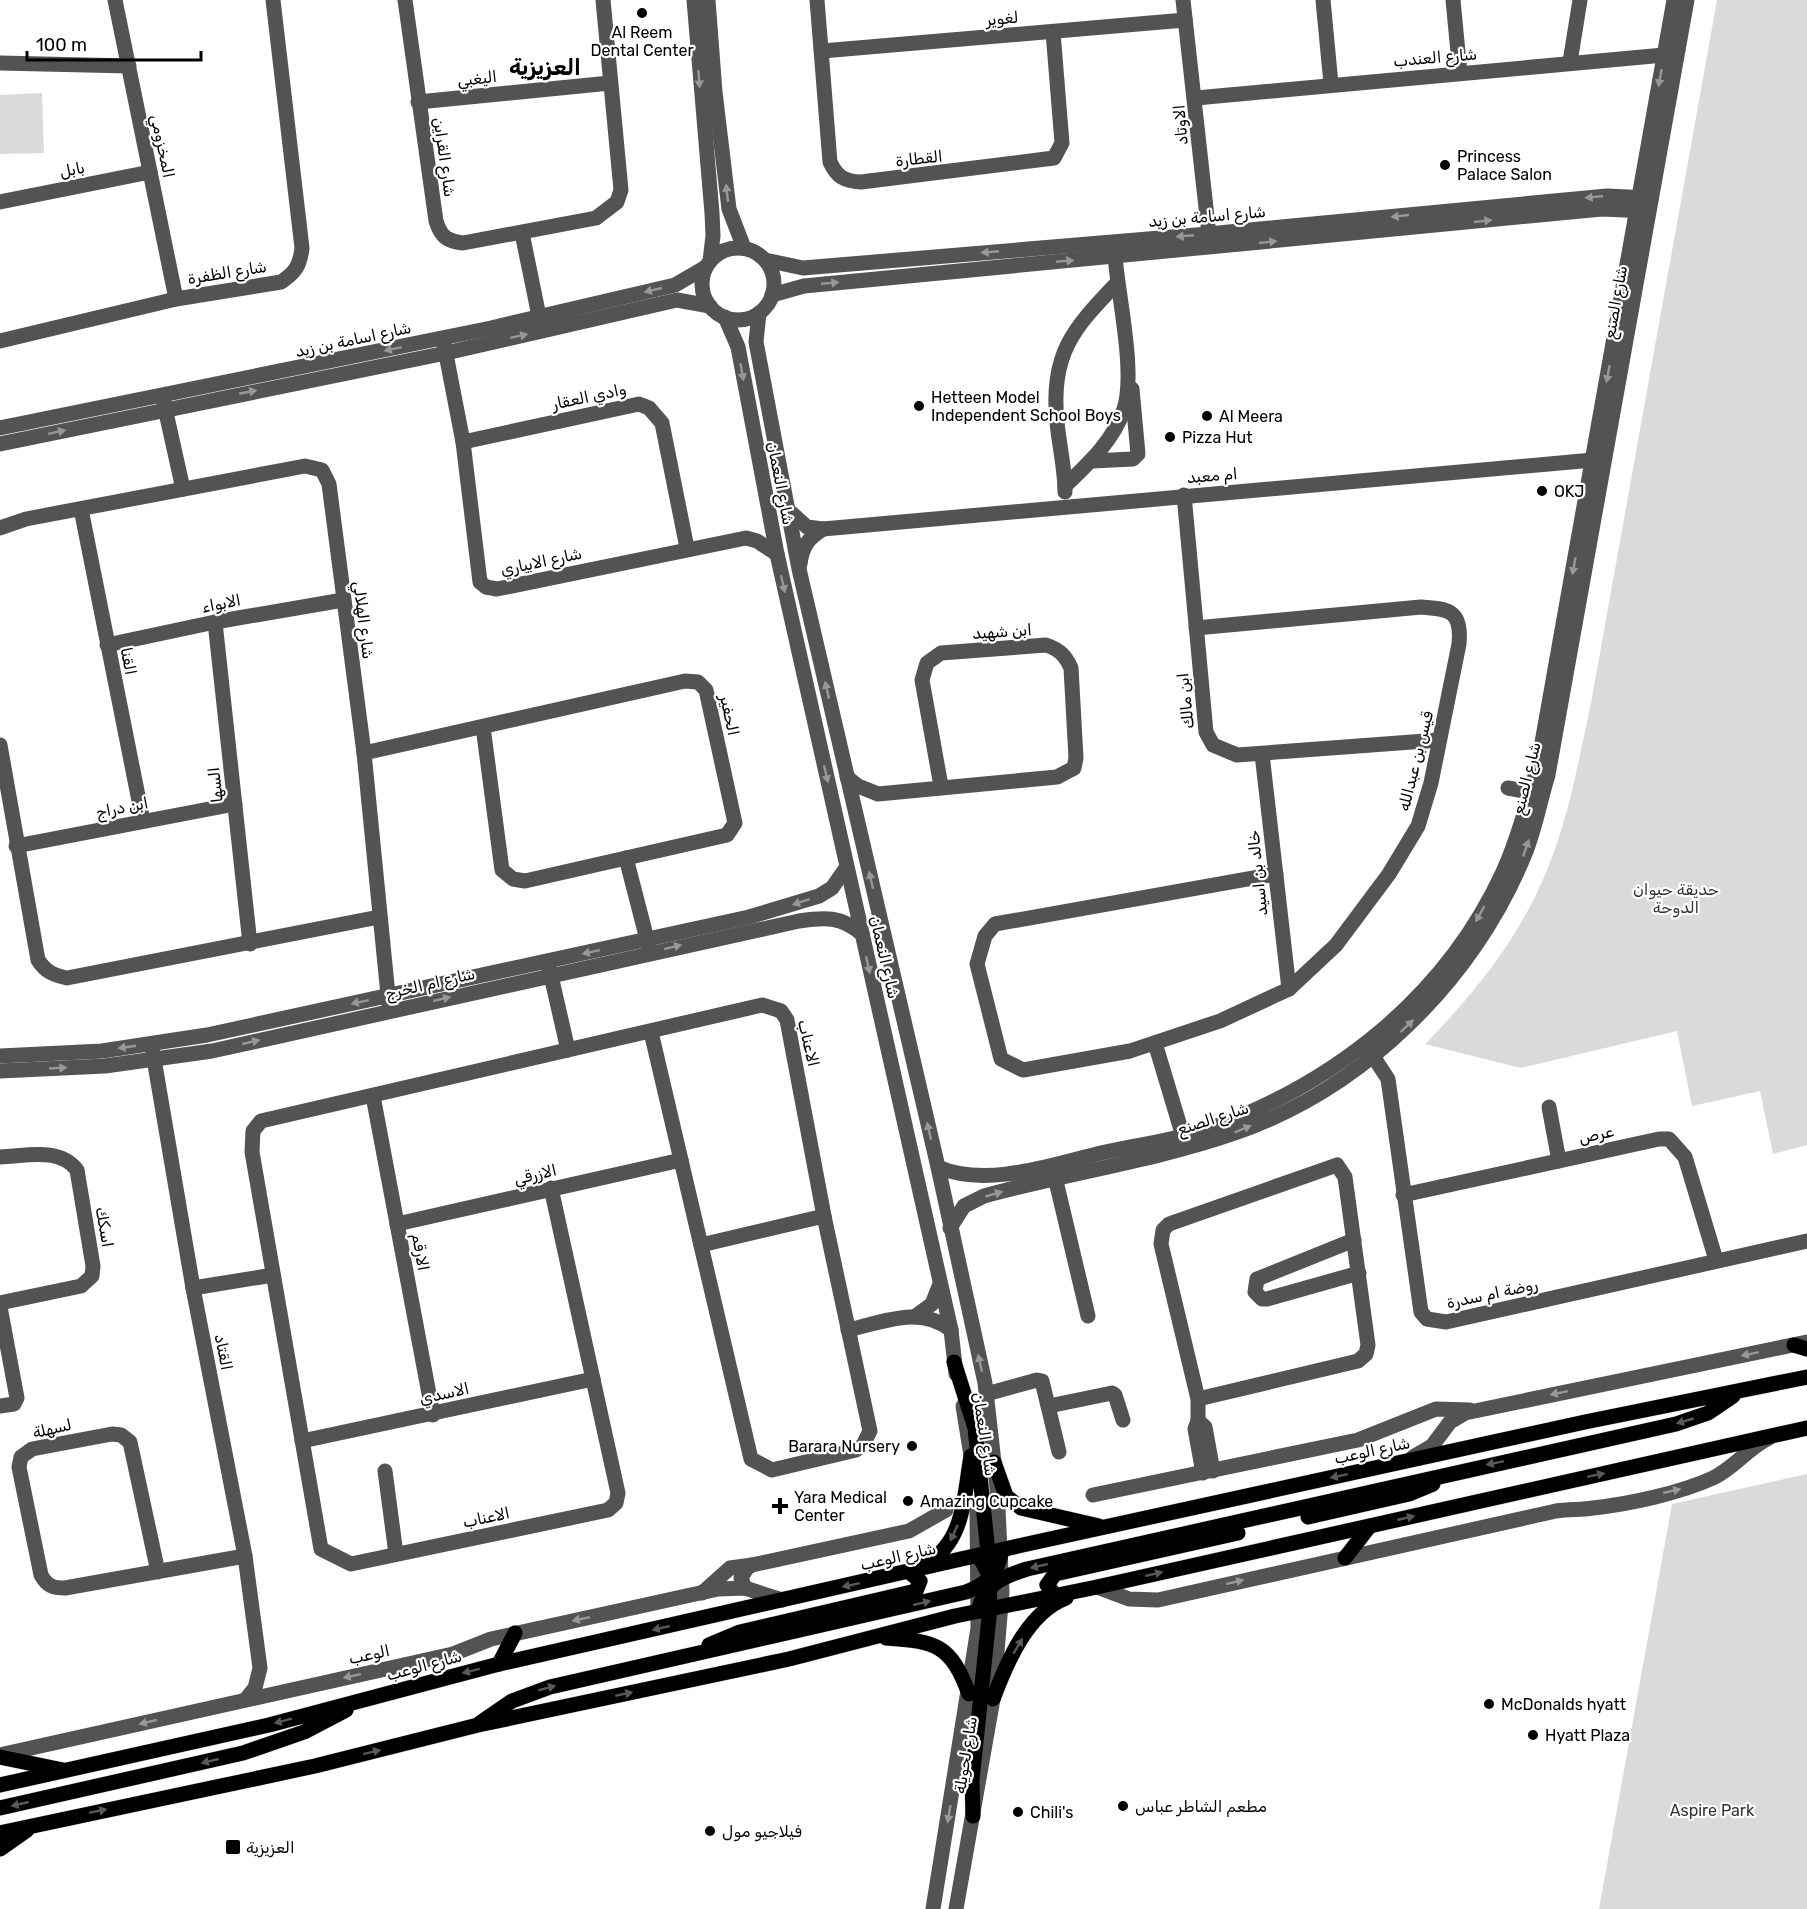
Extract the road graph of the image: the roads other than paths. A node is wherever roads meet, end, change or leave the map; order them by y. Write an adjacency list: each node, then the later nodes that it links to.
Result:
1 (115, 0): 20 (street, المخزومي)
2 (273, 0): 37 (street, شارع الظفرة)
3 (405, 0): 25 (street, شارع القراين)
4 (603, 0): 22 (street, شارع القراين)
5 (694, 0): 34 (street, one-way to 34)
6 (708, 0): 31 (street, one-way to 6)
7 (817, 0): 16 (street, القطارة)
8 (1183, 0): 14 (street, الاوتاد)
9 (1323, 0): 23 (street)
10 (1453, 0): 21 (street)
11 (1580, 0): 18 (street)
12 (1674, 0): 17 (street, شارع الصنع)
13 (1687, 0): 17 (street, شارع الصنع)
14 (1185, 20): 15 (street, لغوير); 24 (street, الاوتاد)
15 (1053, 32): 16 (street, لغوير); 16 (street, القطارة)
16 (822, 51)
17 (1670, 58): 18 (street, شارع العندب); 28 (street, شارع الصنع)
18 (1570, 62): 21 (street, شارع العندب)
19 (0, 63): 20 (street)
20 (129, 66): 26 (street, المخزومي)
21 (1460, 73): 23 (street, شارع العندب)
22 (610, 82): 25 (street, اليغبي); 29 (street, شارع القراين)
23 (1331, 84): 24 (street, شارع العندب)
24 (1196, 98): 30 (street, الاوتاد)
25 (418, 102): 29 (street, شارع القراين)
26 (150, 172): 27 (street, بابل); 37 (street, المخزومي)
27 (0, 202)
28 (1644, 204): 30 (street, شارع اسامة بن زيد); 50 (street, شارع الصنع)
29 (522, 233): 41 (street)
30 (1209, 241): 32 (street, شارع اسامة بن زيد); 33 (street, شارع اسامة بن زيد, one-way to 33)
31 (744, 248): 33 (street); 34 (street)
32 (1115, 256): 35 (street); 36 (street, شارع اسامة بن زيد, one-way to 32)
33 (765, 260): 36 (street)
34 (708, 264): 38 (street); 41 (street, شارع اسامة بن زيد, one-way to 41)
35 (1117, 283): 44 (street); 51 (street)
36 (772, 295): 39 (street)
37 (176, 299): 42 (street, شارع الظفرة)
38 (710, 306): 40 (street); 41 (street, شارع اسامة بن زيد)
39 (759, 313): 40 (street); 57 (street, شارع النعمان)
40 (724, 317): 54 (street, شارع النعمان, one-way to 54)
41 (541, 324): 43 (street, شارع اسامة بن زيد)
42 (0, 341)
43 (445, 346): 45 (street, شارع اسامة بن زيد); 47 (street, شارع الابياري)
44 (1127, 378): 49 (street); 49 (street)
45 (164, 402): 46 (street, شارع اسامة بن زيد); 48 (street, شارع اسامة بن زيد, one-way to 45); 52 (street)
46 (0, 428)
47 (463, 442): 61 (street, وادي العقار); 61 (street, شارع الابياري)
48 (0, 444)
49 (1092, 461): 51 (street)
50 (1599, 461): 53 (street, ام معبد); 76 (street, شارع الصنع, one-way to 76); 96 (street, شارع الصنع, one-way to 50)
51 (1065, 486): 55 (street)
52 (183, 489): 56 (street, شارع الهلالي); 64 (street, شارع الهلالي)
53 (1184, 495): 55 (street, ام معبد); 66 (street, ابن مالك)
54 (766, 507): 60 (street); 62 (street, شارع النعمان)
55 (1065, 507): 59 (street, ام معبد)
56 (81, 509): 58 (street, شارع الهلالي); 67 (street, القنا)
57 (787, 509): 59 (street, ام معبد); 63 (street, شارع النعمان)
58 (0, 528)
59 (823, 529): 63 (street)
60 (746, 538): 61 (street, شارع الابياري); 62 (street)
61 (687, 548)
62 (777, 554): 83 (street, شارع النعمان, one-way to 83)
63 (799, 569): 73 (street, شارع النعمان, one-way to 63)
64 (343, 600): 65 (street, الابواء); 71 (street, شارع الهلالي)
65 (215, 622): 67 (street, الابواء); 78 (street, السها)
66 (1196, 628): 69 (street, قيس بن عبدالله); 72 (street, ابن مالك)
67 (107, 645): 79 (street, القنا)
68 (483, 727): 71 (street, الحفير); 82 (street, الحفير); 82 (street, الحفير)
69 (1439, 740): 72 (street, ابن مالك); 90 (street, قيس بن عبدالله)
70 (0, 747): 81 (street)
71 (364, 753): 85 (street, شارع الهلالي)
72 (1262, 753): 84 (street, خالد بن اسيد)
73 (847, 777): 77 (street); 80 (street, شارع النعمان)
74 (941, 786): 74 (street, ابن شهيد); 77 (street, ابن شهيد)
75 (1508, 788): 76 (street)
76 (1530, 792): 96 (street, شارع الصنع, one-way to 96)
77 (878, 794): 80 (street)
78 (235, 804): 79 (street, ابن دراج); 87 (street, السها)
79 (143, 821): 81 (street, ابن دراج)
80 (859, 829): 106 (street, شارع النعمان, one-way to 80)
81 (16, 846): 87 (street)
82 (626, 858): 88 (street)
83 (846, 868): 86 (street, شارع النعمان); 88 (street, شارع ام الخرج, one-way to 88)
84 (1276, 874): 90 (street, خالد بن اسيد); 93 (street, قيس بن عبدالله)
85 (379, 917): 87 (street); 91 (street, شارع الهلالي)
86 (862, 934): 88 (street, شارع ام الخرج, one-way to 86); 119 (street, شارع النعمان, one-way to 119)
87 (250, 944)
88 (649, 946): 89 (street, شارع ام الخرج)
89 (549, 968): 91 (street, شارع ام الخرج); 95 (street)
90 (1288, 989): 93 (street, قيس بن عبدالله)
91 (388, 1004): 94 (street, شارع ام الخرج, one-way to 94); 98 (street, شارع ام الخرج, one-way to 91)
92 (651, 1032): 95 (street, الاعناب); 104 (street, الاعناب); 110 (street, الاعناب)
93 (1155, 1043): 102 (street)
94 (150, 1044): 97 (street, شارع ام الخرج, one-way to 97); 98 (street, القتاد)
95 (568, 1050): 100 (street, الاعناب)
96 (1370, 1051): 102 (street, شارع الصنع); 109 (street, روضة ام سدرة)
97 (0, 1056)
98 (154, 1060): 99 (street, شارع ام الخرج, one-way to 98); 120 (street, القتاد)
99 (0, 1071)
100 (374, 1096): 111 (street, الارقم); 118 (street, الاعناب)
101 (1549, 1107): 105 (street)
102 (1184, 1141): 106 (street, شارع الصنع); 107 (street, شارع الصنع)
103 (0, 1157): 121 (street, اسكك)
104 (681, 1160): 108 (street, الازرقي); 115 (street, الاعناب)
105 (1559, 1161): 109 (street, عرص); 116 (street, عرص)
106 (938, 1167): 112 (street, شارع النعمان)
107 (1055, 1177): 112 (street, شارع الصنع, one-way to 107); 123 (street)
108 (551, 1188): 111 (street, الازرقي); 129 (street, الاعناب)
109 (1403, 1195): 116 (street, روضة ام سدرة)
110 (824, 1216): 115 (street); 124 (street, الاعناب)
111 (397, 1224): 137 (street, الارقم)
112 (950, 1228): 131 (street, شارع النعمان, one-way to 112)
113 (1354, 1240): 117 (street); 117 (street); 132 (street)
114 (1807, 1241): 116 (street, روضة ام سدرة)
115 (701, 1245): 124 (street, الاعناب)
116 (1716, 1260)
117 (1359, 1273): 132 (street)
118 (273, 1275): 120 (street); 142 (street, الاعناب)
119 (940, 1284): 122 (street); 125 (street, شارع النعمان)
120 (194, 1288): 156 (street, القتاد)
121 (0, 1305): 133 (street)
122 (917, 1315): 124 (street); 125 (street)
123 (1088, 1316)
124 (848, 1330)
125 (951, 1330): 127 (street, شارع النعمان)
126 (1803, 1345): 135 (street, one-way to 135)
127 (954, 1362): 144 (street, شارع النعمان); 155 (main road)
128 (1807, 1377): 130 (main road, شارع الوعب)
129 (593, 1379): 137 (street, الاسدي); 154 (street, الاعناب)
130 (1736, 1393): 146 (main road, شارع الوعب); 149 (main road, one-way to 149)
131 (986, 1394): 134 (street); 145 (street, شارع النعمان)
132 (1198, 1399): 148 (street)
133 (0, 1406)
134 (1049, 1406): 138 (street); 143 (street)
135 (1473, 1411): 136 (street); 140 (street)
136 (1419, 1414): 140 (street); 148 (street)
137 (433, 1415): 142 (street, الاسدي)
138 (1123, 1420)
139 (1807, 1428): 141 (main road)
140 (1445, 1429): 146 (street)
141 (1778, 1434): 153 (main road, one-way to 141); 157 (street, one-way to 141)
142 (302, 1441): 154 (street, الاعناب)
143 (1059, 1452)
144 (971, 1456): 155 (street, شارع النعمان); 160 (main road, one-way to 160)
145 (994, 1462): 152 (main road); 155 (street, شارع النعمان)
146 (1405, 1462): 152 (main road, شارع الوعب, one-way to 152)
147 (384, 1471): 154 (street)
148 (1208, 1472): 150 (street)
149 (1448, 1473): 161 (main road, one-way to 161); 165 (main road)
150 (1093, 1495)
151 (946, 1510): 158 (street)
152 (1105, 1527): 155 (main road, شارع الوعب)
153 (1369, 1527): 157 (main road); 162 (main road, one-way to 153)
154 (396, 1554)
155 (989, 1554): 160 (main road, شارع الوعب); 161 (street, شارع النعمان); 161 (street, شارع النعمان)
156 (245, 1556): 159 (street, لسهلة); 172 (street, القتاد)
157 (1345, 1558): 162 (street, one-way to 157)
158 (752, 1565): 163 (street); 164 (street)
159 (158, 1572): 159 (street, لسهلة)
160 (909, 1572): 166 (main road, شارع الوعب, one-way to 166); 170 (main road)
161 (991, 1582): 167 (street, شارع النعمان); 167 (street, شارع النعمان); 170 (main road, one-way to 161)
162 (1097, 1587): 165 (main road); 176 (main road, one-way to 162)
163 (745, 1588): 164 (street, الوعب); 166 (street, الوعب)
164 (702, 1593): 168 (street, الوعب, one-way to 168)
165 (1055, 1594): 167 (main road)
166 (782, 1600): 171 (main road, شارع الوعب, one-way to 171)
167 (990, 1608): 169 (main road); 174 (street, شارع لحويلة); 176 (street, شارع لحويلة); 183 (main road)
168 (515, 1633): 171 (main road); 173 (street, الوعب, one-way to 173)
169 (868, 1637): 174 (main road); 178 (main road, one-way to 169)
170 (698, 1653): 178 (main road, one-way to 170)
171 (499, 1664): 177 (main road, شارع الوعب, one-way to 177)
172 (260, 1668): 173 (street); 175 (street)
173 (280, 1692): 175 (street, الوعب)
174 (969, 1694): 187 (street, شارع لحويلة, one-way to 187)
175 (246, 1699): 179 (street, الوعب, one-way to 179)
176 (993, 1699): 183 (street, شارع لحويلة)
177 (361, 1700): 180 (main road, شارع الوعب, one-way to 180); 182 (main road, one-way to 182)
178 (478, 1725): 184 (main road, one-way to 178)
179 (0, 1756): 180 (main road)
180 (69, 1771): 181 (main road, شارع الوعب)
181 (0, 1785)
182 (0, 1809)
183 (973, 1816): 188 (street, شارع لحويلة)
184 (42, 1823): 185 (main road); 186 (main road)
185 (0, 1833)
186 (0, 1849)
187 (933, 1909)
188 (956, 1909)

